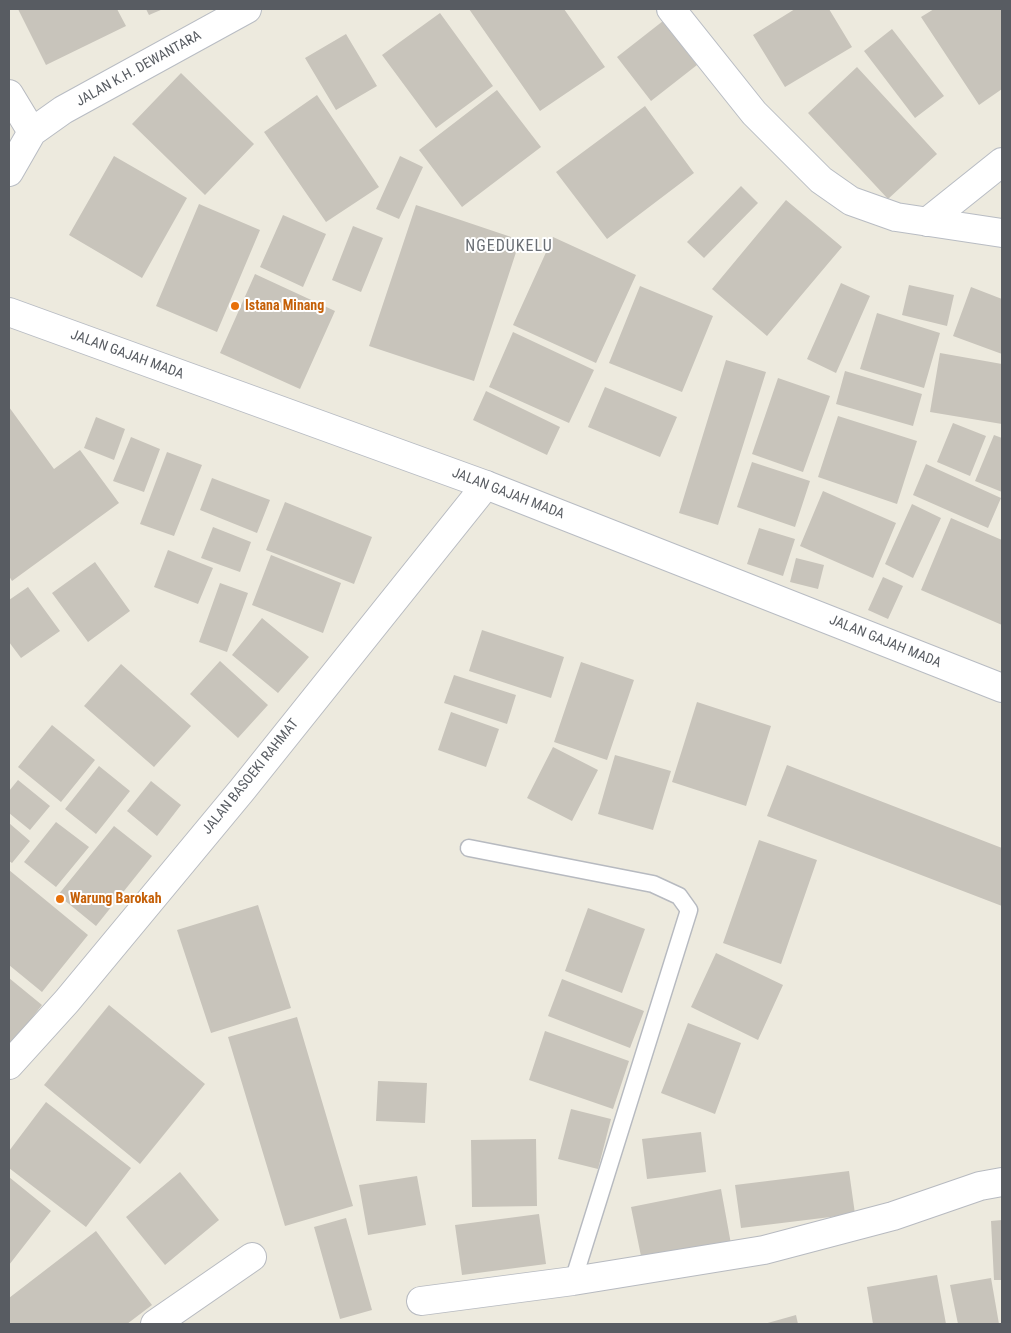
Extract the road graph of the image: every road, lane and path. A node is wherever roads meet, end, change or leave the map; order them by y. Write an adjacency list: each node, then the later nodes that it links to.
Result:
1 (248, 9): 4 (street, JALAN K.H. DEWANTARA)
2 (671, 9): 7 (street)
3 (9, 94): 4 (street)
4 (32, 132): 6 (street)
5 (1002, 162): 7 (street)
6 (9, 172)
7 (926, 222): 8 (street)
8 (1002, 233)
9 (9, 312): 10 (street, JALAN GAJAH MADA)
10 (486, 485): 11 (street, JALAN GAJAH MADA); 13 (street, JALAN BASOEKI RAHMAT)
11 (1002, 688)
12 (469, 848): 16 (lane)
13 (9, 1065)
14 (1002, 1182): 16 (street)
15 (252, 1256): 18 (street)
16 (573, 1281): 17 (street)
17 (421, 1301)
18 (155, 1324)

